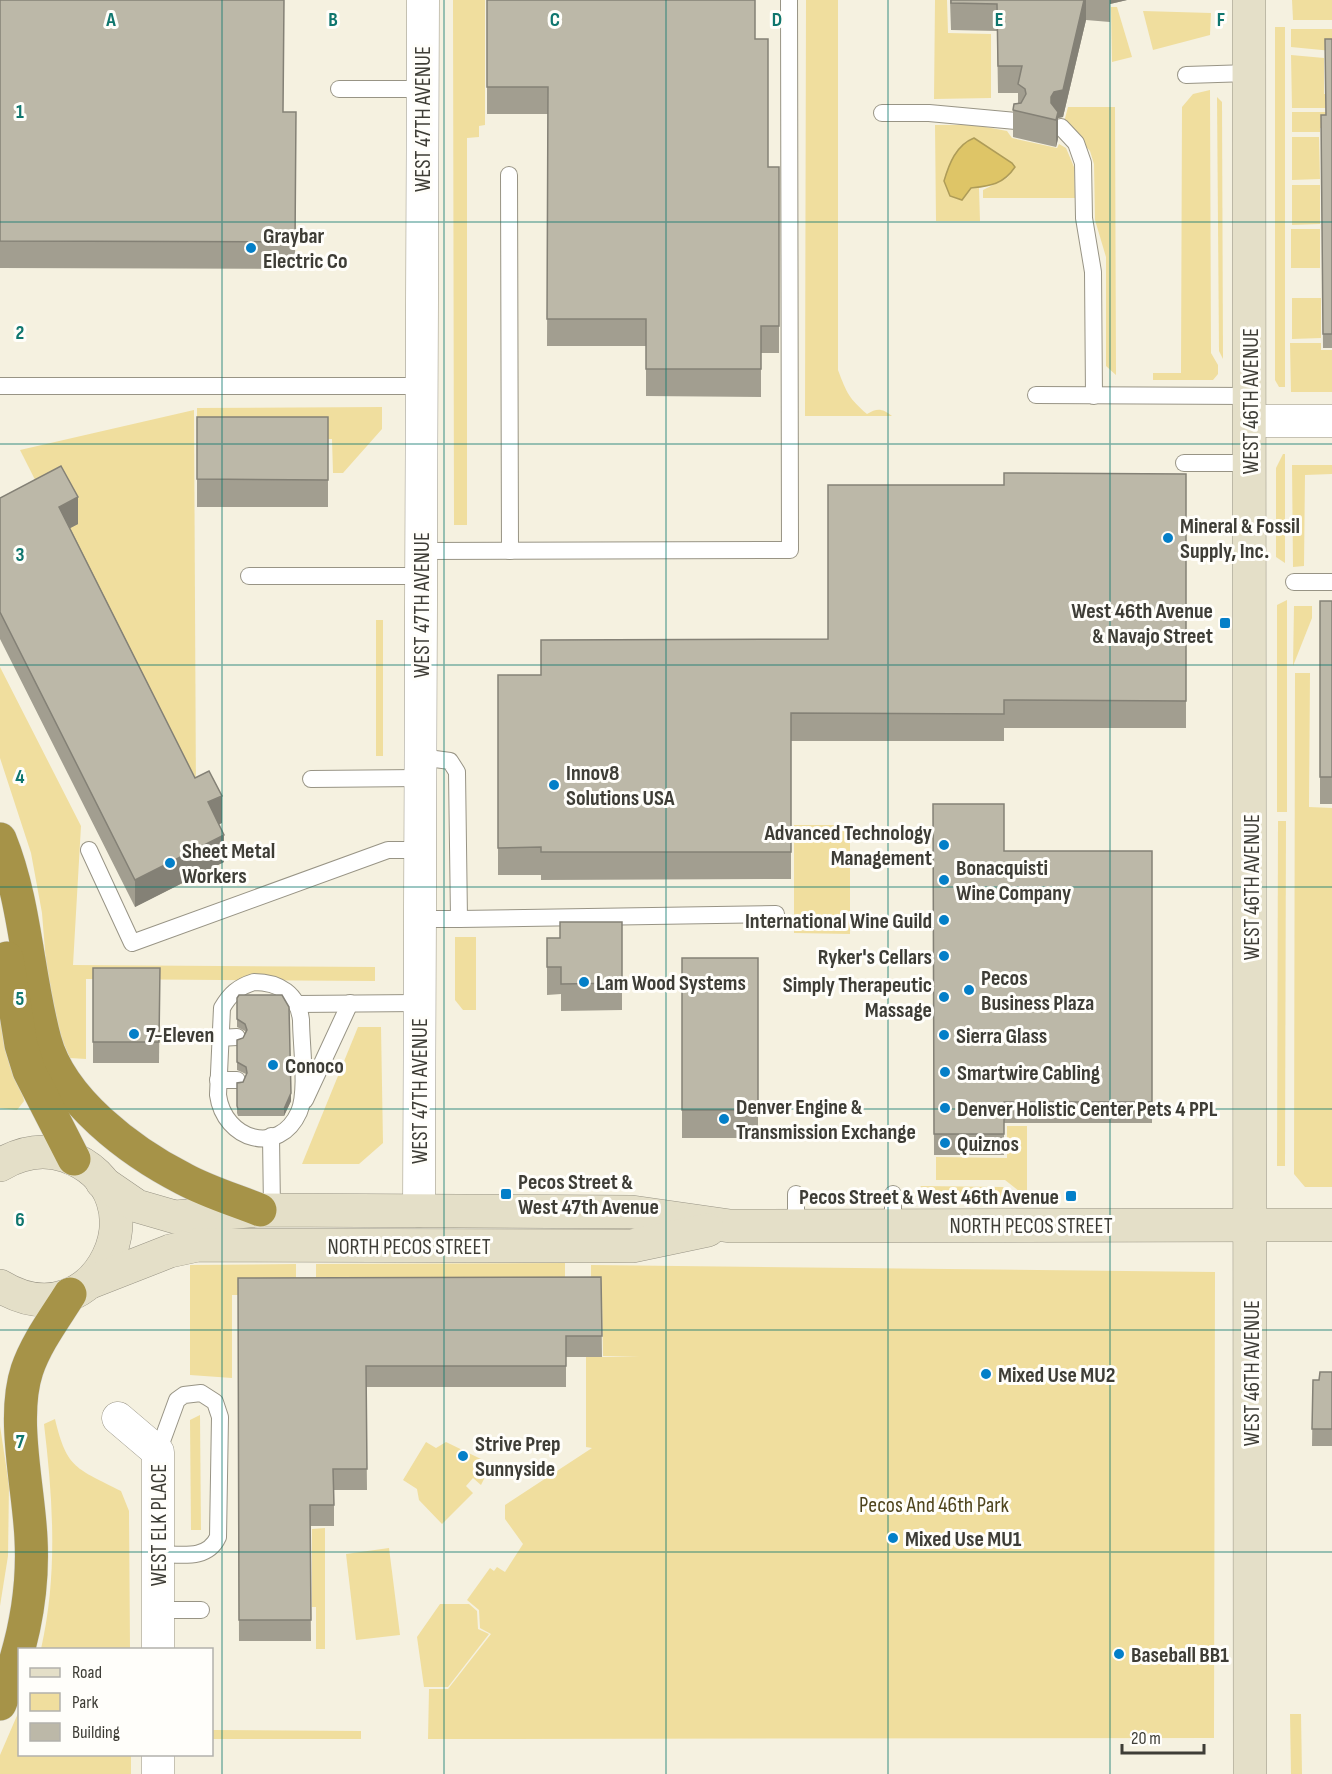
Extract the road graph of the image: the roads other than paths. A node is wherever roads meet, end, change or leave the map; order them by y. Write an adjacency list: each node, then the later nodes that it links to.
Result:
1 (423, 0): 7 (street, WEST 47TH AVENUE)
2 (789, 0): 20 (lane)
3 (1249, 0): 4 (main road, WEST 46TH AVENUE)
4 (1249, 73): 5 (lane); 16 (main road, WEST 46TH AVENUE)
5 (1186, 75)
6 (339, 89): 7 (lane)
7 (422, 89): 13 (street, WEST 47TH AVENUE)
8 (882, 113): 9 (lane)
9 (1016, 121)
10 (1061, 127): 15 (lane)
11 (509, 176): 20 (lane)
12 (0, 386): 13 (lane)
13 (422, 386): 21 (street, WEST 47TH AVENUE)
14 (1036, 395): 15 (lane)
15 (1094, 396): 16 (lane)
16 (1250, 409): 17 (street); 19 (main road, WEST 46TH AVENUE)
17 (1332, 421)
18 (1184, 463): 19 (lane)
19 (1250, 463): 48 (main road, WEST 46TH AVENUE)
20 (510, 551): 21 (lane)
21 (421, 564): 22 (lane); 25 (street, WEST 47TH AVENUE)
22 (249, 576)
23 (1294, 582): 24 (lane)
24 (1324, 582)
25 (420, 767): 26 (lane); 29 (street, WEST 47TH AVENUE); 33 (lane)
26 (312, 779)
27 (0, 839): 46 (highway)
28 (89, 850): 29 (lane)
29 (420, 850): 32 (street, WEST 47TH AVENUE)
30 (776, 915): 33 (lane)
31 (0, 916): 43 (highway)
32 (420, 919): 33 (lane); 34 (street, WEST 47TH AVENUE)
33 (459, 919)
34 (419, 1002): 35 (lane); 47 (street, WEST 47TH AVENUE)
35 (350, 1003): 36 (lane); 41 (lane)
36 (297, 1004): 38 (lane); 41 (lane)
37 (237, 1037): 38 (lane)
38 (219, 1038): 39 (lane)
39 (218, 1080): 40 (lane); 42 (lane)
40 (237, 1080)
41 (299, 1111): 42 (lane)
42 (271, 1136): 46 (lane)
43 (74, 1159): 44 (main road); 45 (main road, NORTH PECOS STREET)
44 (0, 1166)
45 (102, 1182): 46 (main road, NORTH PECOS STREET); 53 (main road)
46 (266, 1210): 47 (main road, NORTH PECOS STREET)
47 (419, 1211): 50 (main road, NORTH PECOS STREET); 51 (main road)
48 (1251, 1225): 49 (main road, NORTH PECOS STREET); 50 (main road, NORTH PECOS STREET); 63 (main road, WEST 46TH AVENUE)
49 (1332, 1225)
50 (730, 1226): 51 (main road, NORTH PECOS STREET)
51 (362, 1245): 53 (main road, NORTH PECOS STREET)
52 (0, 1286): 53 (main road, NORTH PECOS STREET)
53 (81, 1288): 60 (highway)
54 (118, 1418): 55 (street, WEST ELK PLACE)
55 (158, 1452): 56 (street, WEST ELK PLACE); 56 (lane)
56 (158, 1554): 57 (street, WEST ELK PLACE)
57 (158, 1610): 58 (lane); 59 (street, WEST ELK PLACE)
58 (201, 1610)
59 (158, 1648)
60 (0, 1704)
61 (158, 1756): 62 (street)
62 (158, 1774)
63 (1250, 1774)

